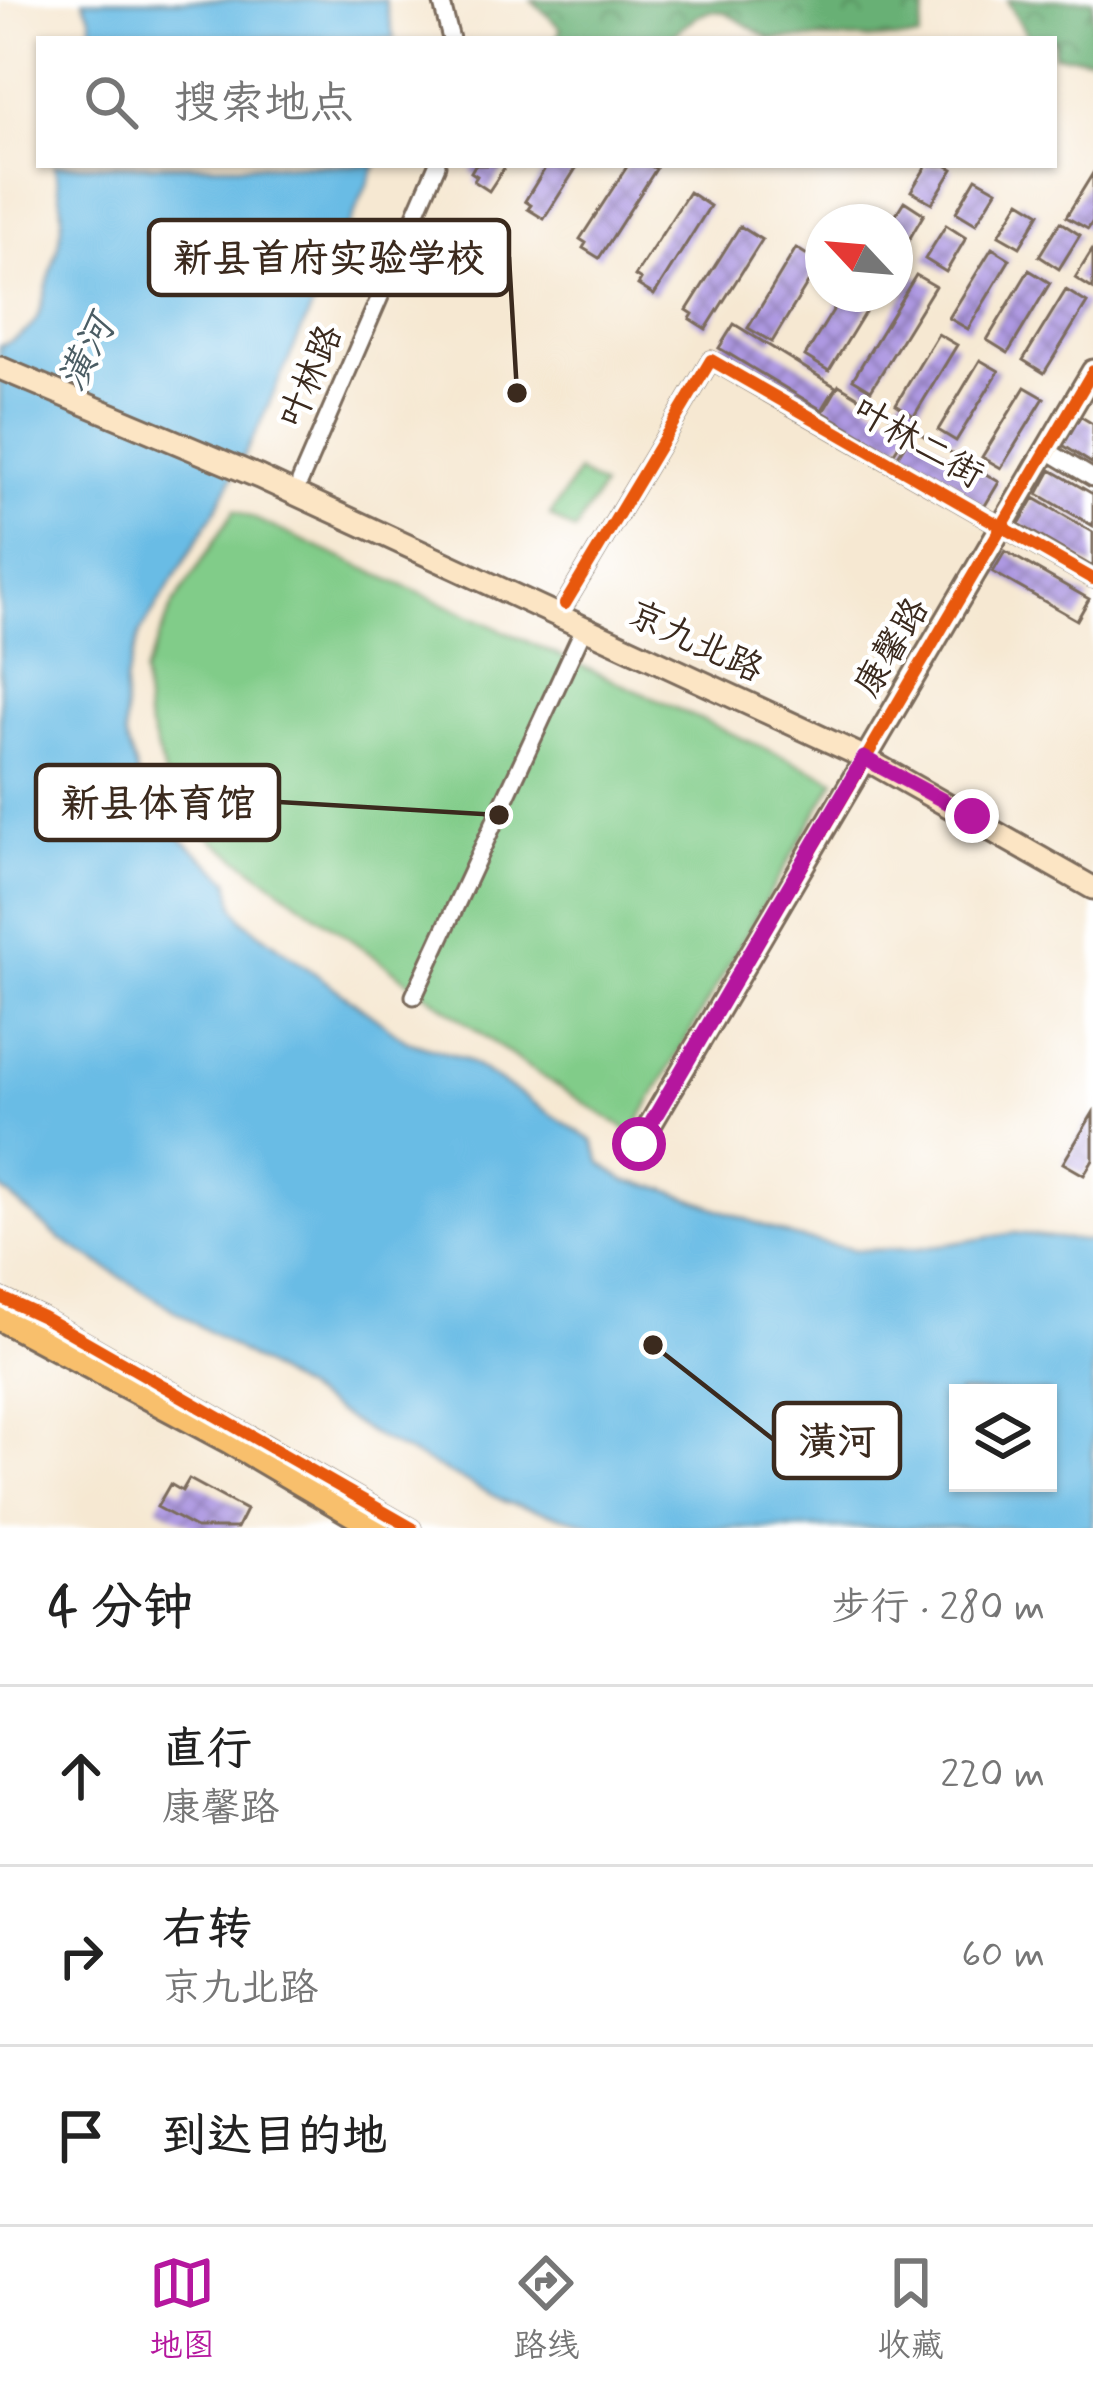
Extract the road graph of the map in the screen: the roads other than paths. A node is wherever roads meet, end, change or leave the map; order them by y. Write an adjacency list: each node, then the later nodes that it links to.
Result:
1 (441, 0): 2 (street)
2 (450, 36)
3 (436, 168): 10 (street, 叶林路)
4 (0, 353): 8 (main road)
5 (0, 368): 8 (main road)
6 (1093, 370): 7 (main road, 康馨路)
7 (1046, 450): 9 (street); 11 (main road, 康馨路)
8 (261, 471): 10 (main road, 京九北路); 14 (main road, 京九北路)
9 (1093, 478)
10 (300, 481): 13 (main road, 京九北路)
11 (1001, 526): 12 (street, 叶林二街); 13 (street, 叶林二街); 15 (main road, 康馨路)
12 (1093, 579)
13 (566, 604): 15 (main road, 京九北路)
14 (584, 628): 15 (main road, 京九北路); 18 (street)
15 (867, 751): 16 (main road, 京九北路); 17 (main road, 京九北路); 19 (main road, 康馨路)
16 (1093, 872)
17 (1093, 888)
18 (414, 996)
19 (639, 1144)
20 (0, 1298): 25 (street)
21 (0, 1318): 24 (main road)
22 (0, 1334): 23 (main road)
23 (349, 1528)
24 (377, 1528)
25 (412, 1528)

